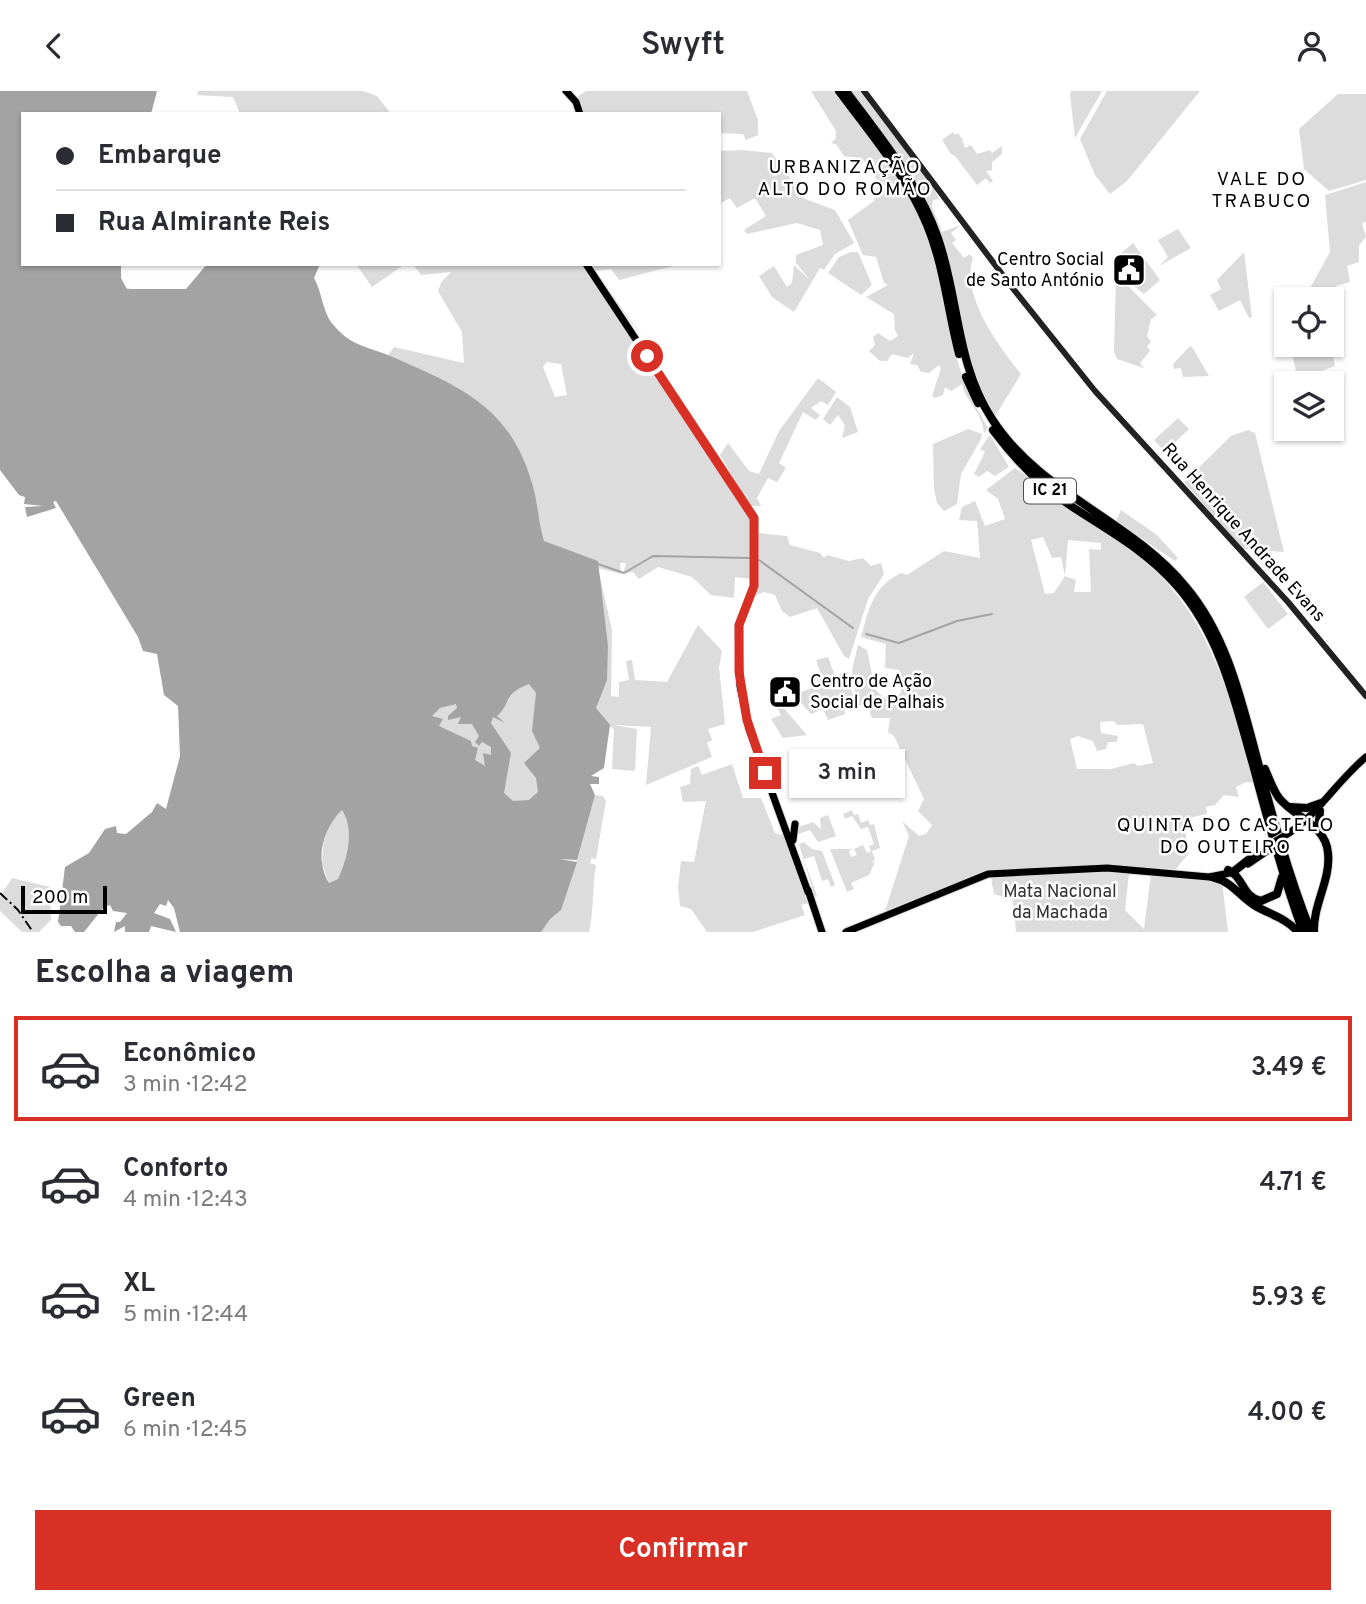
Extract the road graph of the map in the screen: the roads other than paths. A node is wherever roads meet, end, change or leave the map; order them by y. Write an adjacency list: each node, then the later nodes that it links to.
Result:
1 (566, 91): 5 (main road)
2 (839, 91): 18 (highway, IC 21)
3 (846, 91): 8 (highway, IC 21)
4 (864, 91): 7 (main road, Rua Henrique Andrade Evans)
5 (579, 112)
6 (587, 266): 10 (main road)
7 (1366, 696)
8 (1248, 723): 11 (highway); 27 (highway, IC 21)
9 (1366, 757): 12 (main road)
10 (765, 773): 13 (main road); 23 (main road)
11 (1286, 805): 12 (highway); 14 (highway)
12 (1320, 807): 14 (main road); 15 (highway)
13 (784, 816): 16 (main road); 16 (main road)
14 (1307, 822): 15 (highway); 17 (main road, bridge)
15 (1318, 831): 27 (highway)
16 (793, 840): 23 (main road)
17 (1251, 860): 20 (highway); 22 (highway)
18 (1281, 867): 22 (highway); 26 (highway, IC 21)
19 (1150, 871): 20 (main road); 21 (main road); 25 (main road)
20 (1230, 871): 21 (main road); 22 (highway)
21 (1212, 877): 22 (highway)
22 (1241, 888): 26 (highway)
23 (808, 893): 24 (main road)
24 (823, 931)
25 (846, 932)
26 (1301, 932)
27 (1313, 932)

